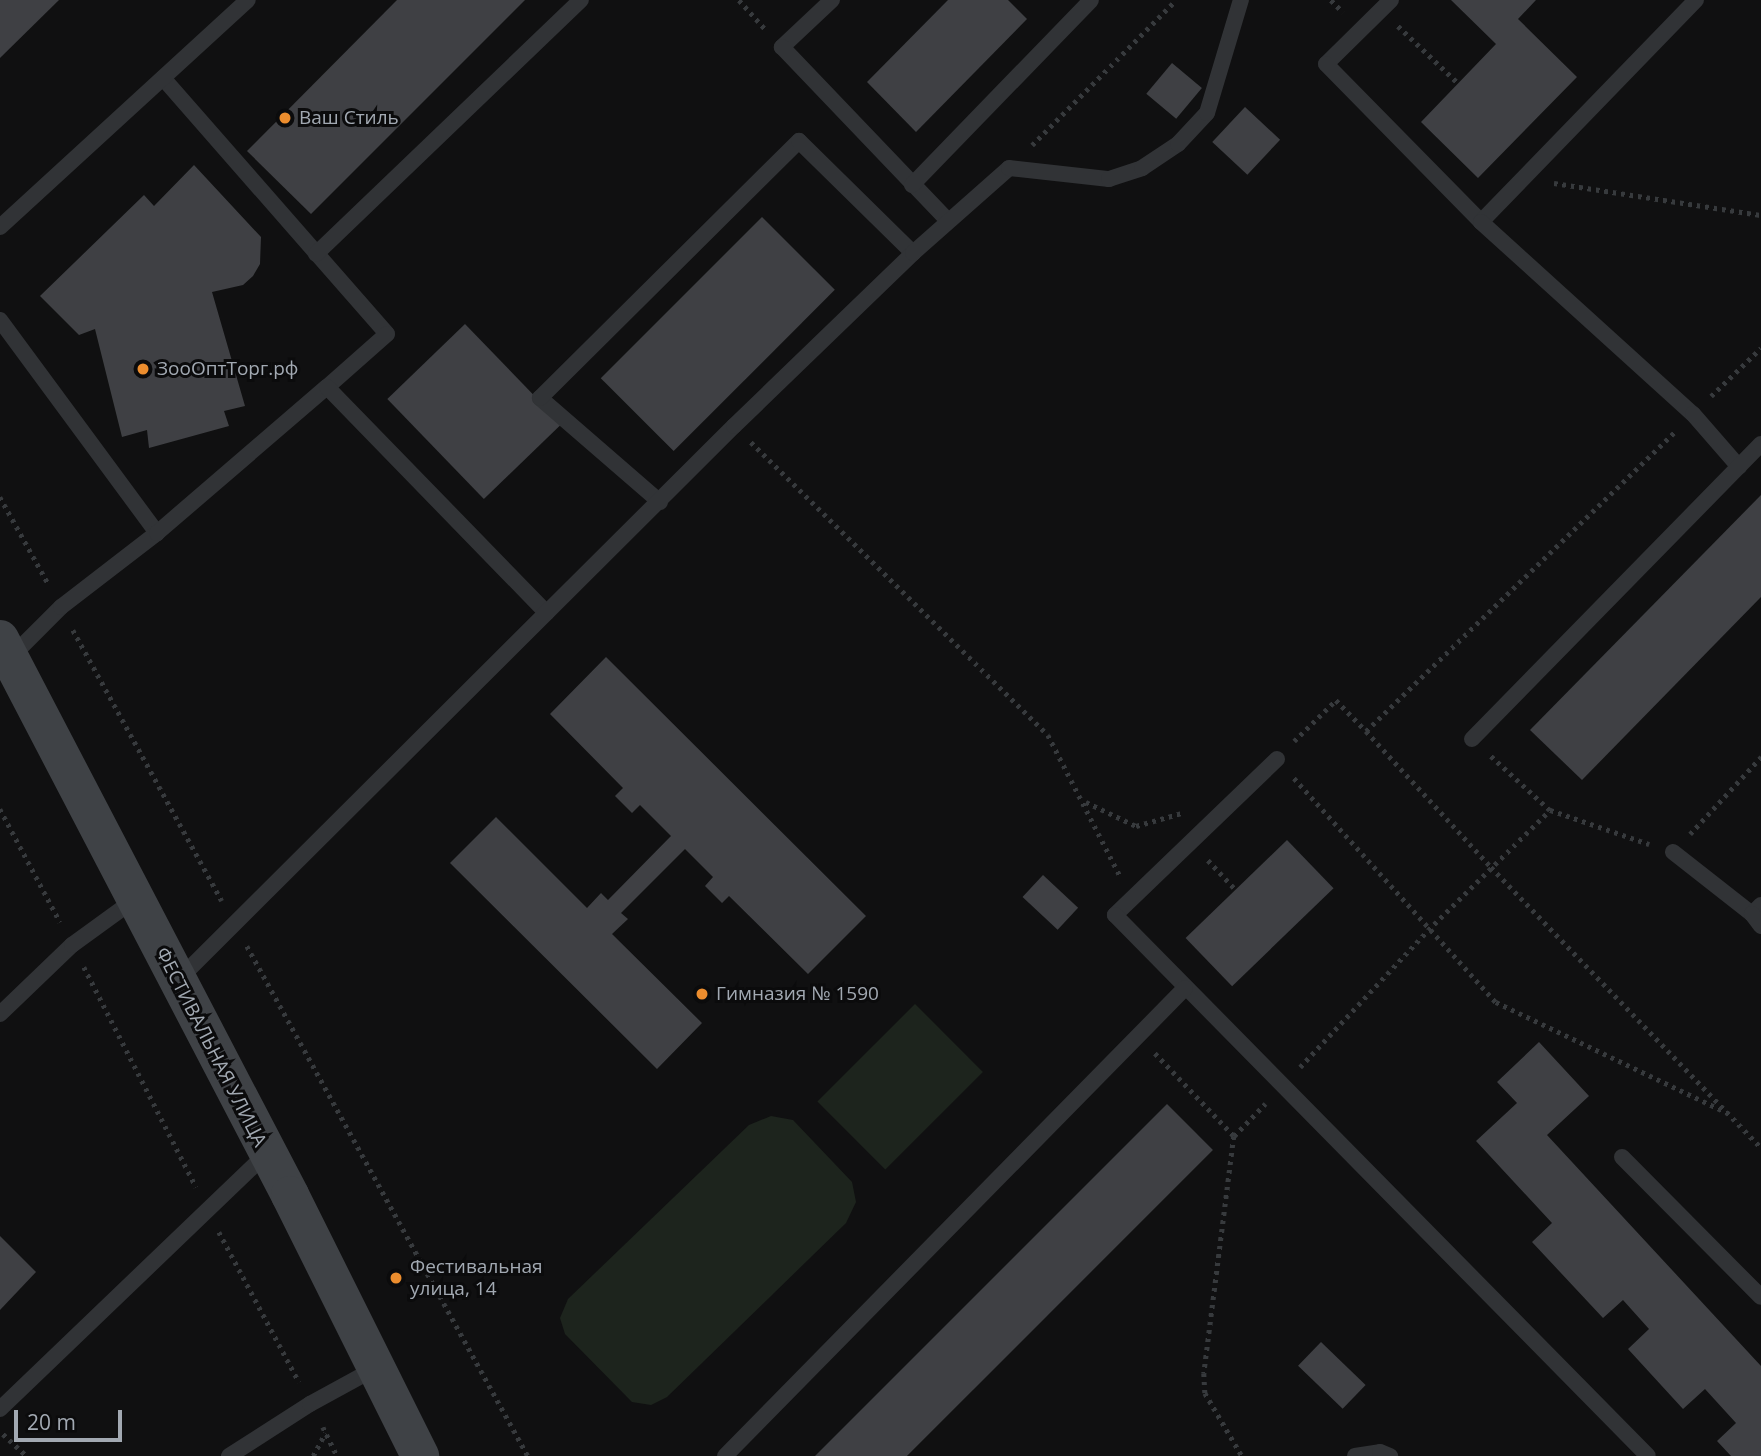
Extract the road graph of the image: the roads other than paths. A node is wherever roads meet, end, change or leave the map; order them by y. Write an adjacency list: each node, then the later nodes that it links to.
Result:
1 (248, 0): 8 (lane)
2 (581, 0): 14 (lane)
3 (832, 0): 9 (lane)
4 (1091, 0): 9 (lane)
5 (1241, 0): 10 (lane)
6 (1696, 0): 11 (lane)
7 (1386, 5): 11 (lane)
8 (163, 78): 12 (lane); 14 (lane)
9 (912, 185): 10 (lane)
10 (948, 221): 13 (lane)
11 (1481, 222): 18 (lane)
12 (0, 227)
13 (913, 253): 19 (lane); 19 (lane)
14 (316, 254): 16 (lane)
15 (0, 320): 20 (lane)
16 (327, 387): 20 (lane); 21 (lane)
17 (1761, 444): 18 (lane)
18 (1739, 467): 23 (lane)
19 (660, 502): 21 (lane)
20 (157, 533): 22 (lane)
21 (547, 613): 28 (lane)
22 (5, 648): 26 (street, ФЕСТИВАЛЬНАЯ УЛИЦА)
23 (1472, 739)
24 (1276, 759): 29 (lane)
25 (1673, 852): 27 (lane)
26 (134, 900): 28 (street, ФЕСТИВАЛЬНАЯ УЛИЦА); 30 (lane)
27 (1758, 915)
28 (177, 981): 31 (street, ФЕСТИВАЛЬНАЯ УЛИЦА)
29 (1185, 988): 38 (lane); 41 (lane)
30 (0, 1014)
31 (267, 1153): 34 (street, ФЕСТИВАЛЬНАЯ УЛИЦА); 35 (lane)
32 (1622, 1157): 33 (lane)
33 (1761, 1297)
34 (376, 1368): 36 (lane); 37 (street, ФЕСТИВАЛЬНАЯ УЛИЦА)
35 (0, 1409)
36 (229, 1456)
37 (420, 1456)
38 (725, 1456)
39 (1355, 1456): 40 (lane)
40 (1391, 1456)
41 (1648, 1456)

